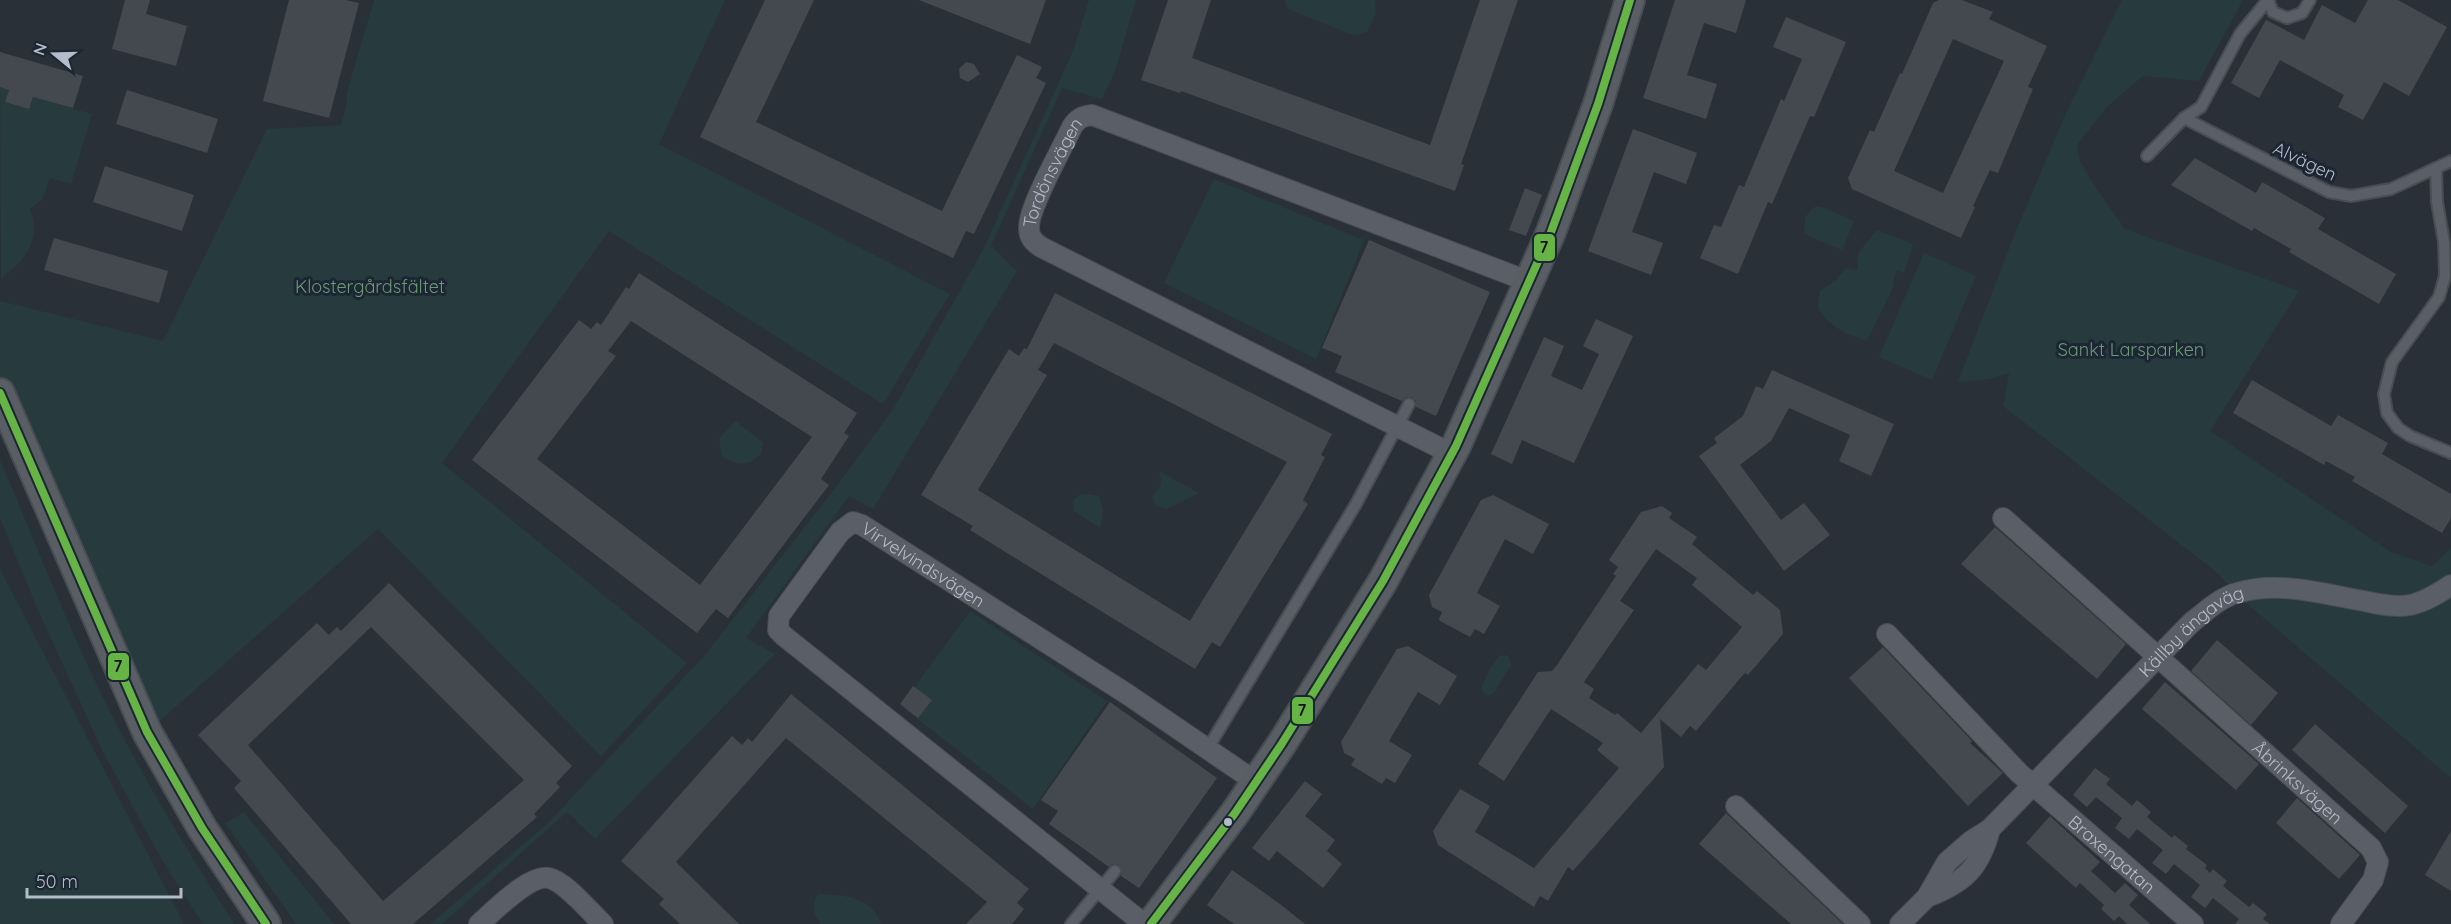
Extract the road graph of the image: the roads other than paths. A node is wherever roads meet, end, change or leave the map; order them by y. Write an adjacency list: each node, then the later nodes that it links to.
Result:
1 (1630, 0): 8 (street)
2 (2267, 0): 3 (lane); 4 (lane)
3 (2310, 0)
4 (2184, 118): 5 (lane); 7 (lane, Alvägen)
5 (2148, 156)
6 (2451, 161): 7 (lane, Alvägen)
7 (2436, 168): 12 (lane)
8 (1530, 282): 11 (street, Tordönsvägen); 13 (street)
9 (0, 393): 24 (street)
10 (1409, 404): 11 (lane)
11 (1399, 426): 13 (street, Tordönsvägen); 18 (lane)
12 (2451, 453)
13 (1452, 454): 19 (street)
14 (2003, 518): 17 (street, Åbrinksvägen)
15 (2451, 585): 17 (street, Källby ängaväg)
16 (1887, 634): 20 (street, Braxengatan)
17 (2156, 658): 20 (street, Källby ängaväg); 33 (street, Åbrinksvägen)
18 (1208, 748): 19 (street, Virvelvindsvägen); 23 (street, Virvelvindsvägen)
19 (1256, 782): 29 (street)
20 (2031, 784): 31 (street, Källby ängaväg); 32 (street, Braxengatan)
21 (1736, 806): 30 (street)
22 (1115, 871): 23 (lane)
23 (1101, 889): 27 (lane); 28 (street, Virvelvindsvägen)
24 (266, 924)
25 (479, 924): 26 (street)
26 (603, 924)
27 (1071, 924)
28 (1144, 924)
29 (1151, 924)
30 (1860, 924)
31 (1900, 924)
32 (2193, 924)
33 (2341, 924)

